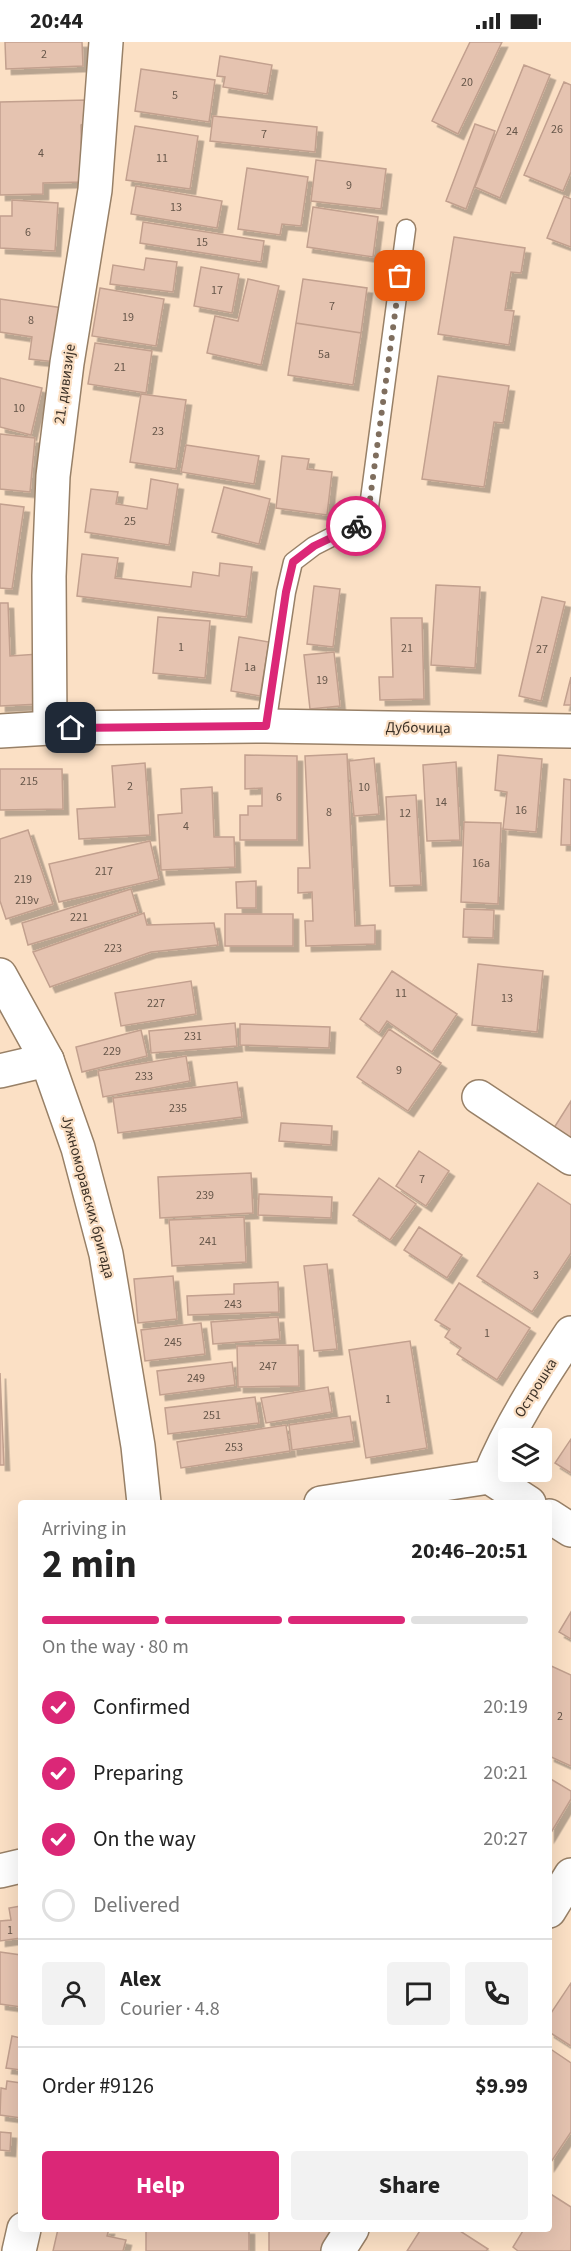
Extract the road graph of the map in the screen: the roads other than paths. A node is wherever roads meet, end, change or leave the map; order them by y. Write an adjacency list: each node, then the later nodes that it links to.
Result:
1 (106, 42): 4 (street, 21. дивизије)
2 (406, 229): 3 (lane)
3 (266, 726): 4 (street, Дубочица); 6 (street, Дубочица)
4 (50, 728): 5 (street, Дубочица)
5 (0, 731)
6 (571, 731)
7 (0, 975): 8 (street, Јужноморавских бригада)
8 (47, 1060): 9 (street); 14 (street, Јужноморавских бригада)
9 (0, 1071)
10 (479, 1098): 11 (street)
11 (571, 1158)
12 (571, 1333): 13 (street, Острошка)
13 (489, 1477): 15 (street); 16 (street)
14 (144, 1500)
15 (340, 1500)
16 (524, 1500)
17 (552, 1518): 18 (street)
18 (571, 1530)
19 (18, 1867): 20 (street)
20 (0, 1871)
21 (571, 1875): 22 (street)
22 (552, 1906)
23 (23, 2232): 25 (street)
24 (350, 2232): 26 (street)
25 (19, 2251)
26 (338, 2251)

